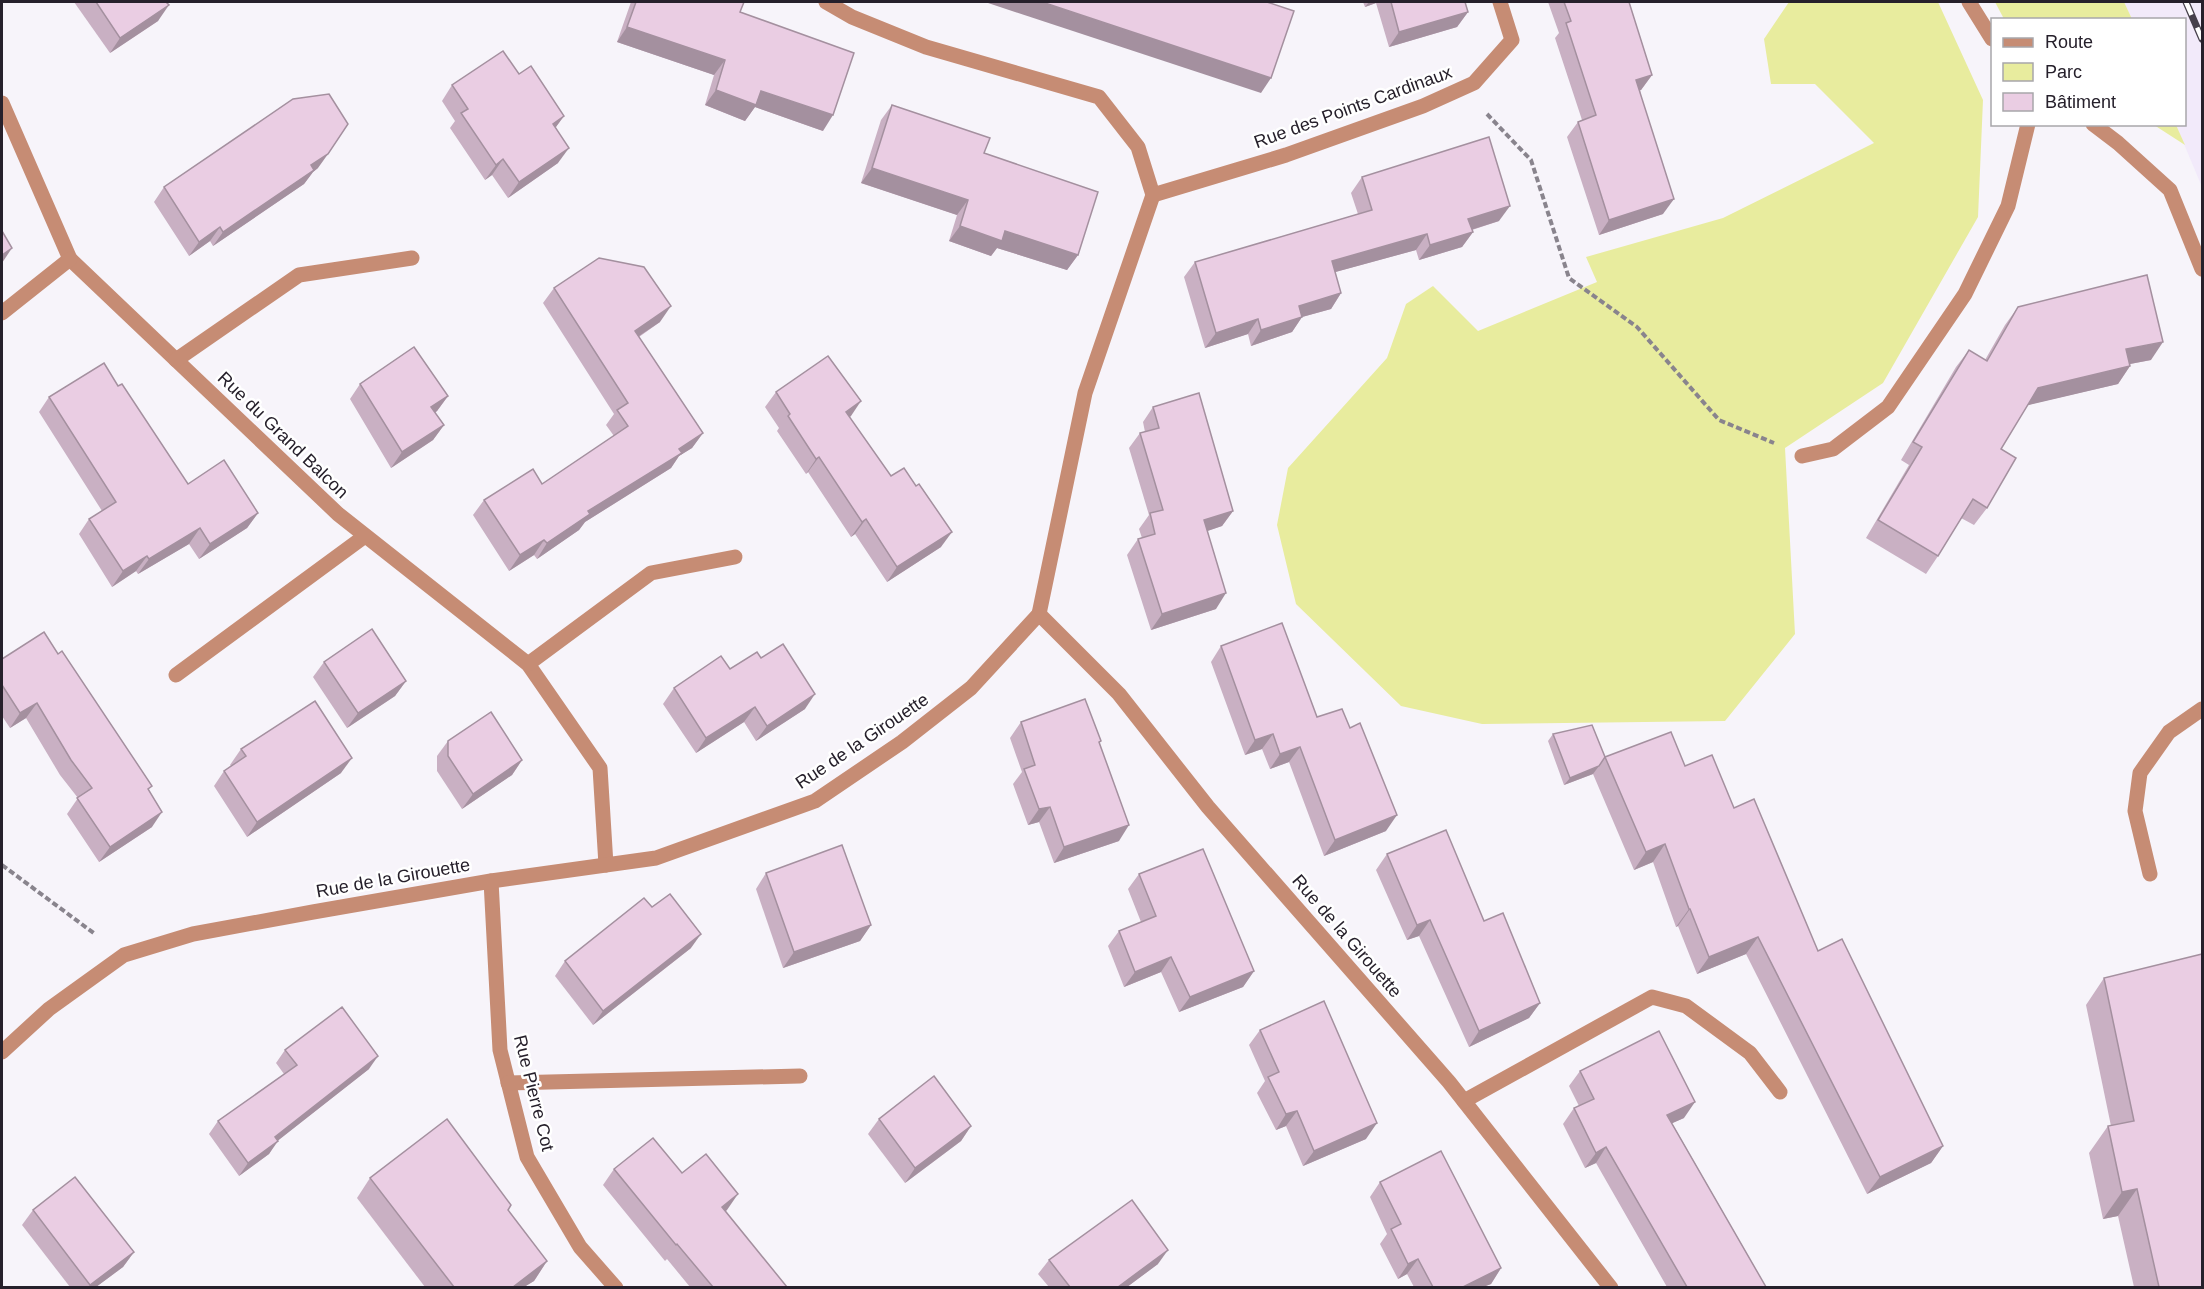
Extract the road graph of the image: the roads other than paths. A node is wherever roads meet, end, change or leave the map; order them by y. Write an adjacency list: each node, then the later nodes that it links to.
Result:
1 (826, 2): 8 (street)
2 (1500, 2): 8 (street, Rue des Points Cardinaux)
3 (1969, 2): 4 (street)
4 (1991, 37)
5 (2, 103): 10 (street, Rue du Grand Balcon)
6 (2028, 126): 14 (street)
7 (2096, 126): 11 (street)
8 (1153, 195): 17 (street)
9 (412, 258): 13 (street)
10 (70, 259): 12 (street); 13 (street, Rue du Grand Balcon)
11 (2202, 269)
12 (2, 313)
13 (176, 360): 15 (street, Rue du Grand Balcon)
14 (1802, 456)
15 (365, 536): 18 (street, Rue du Grand Balcon); 19 (street)
16 (735, 557): 18 (street)
17 (1039, 614): 21 (street, Rue de la Girouette); 28 (street, Rue de la Girouette)
18 (528, 664): 21 (street, Rue du Grand Balcon)
19 (176, 675)
20 (2202, 710): 22 (street)
21 (606, 865): 23 (street, Rue de la Girouette)
22 (2150, 874)
23 (491, 881): 24 (street, Rue de la Girouette); 26 (street, Rue Pierre Cot)
24 (2, 1052)
25 (800, 1076): 26 (street)
26 (508, 1083): 29 (street, Rue Pierre Cot)
27 (1780, 1092): 28 (street)
28 (1464, 1101): 30 (street, Rue de la Girouette)
29 (616, 1287)
30 (1611, 1287)

